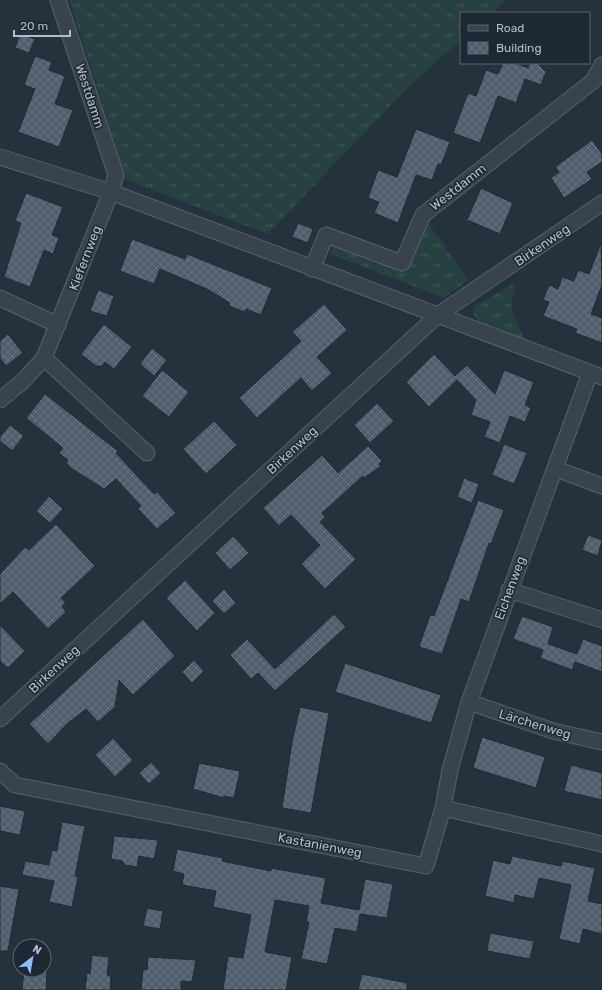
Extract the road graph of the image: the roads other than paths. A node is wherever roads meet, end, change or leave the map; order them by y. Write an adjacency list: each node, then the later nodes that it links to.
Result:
1 (58, 0): 4 (street, Westdamm)
2 (602, 66): 6 (street, Westdamm)
3 (3, 157): 4 (street)
4 (111, 192): 6 (street); 9 (street, Kiefernweg)
5 (602, 203): 8 (street, Birkenweg)
6 (312, 269): 8 (street)
7 (0, 298): 9 (street)
8 (438, 315): 11 (street); 19 (street, Birkenweg)
9 (58, 324): 10 (street, Kiefernweg)
10 (44, 358): 12 (street, Kiefernweg); 13 (street)
11 (596, 375): 14 (street, Eichenweg)
12 (0, 400)
13 (146, 453)
14 (556, 468): 15 (street); 16 (street, Eichenweg)
15 (602, 486)
16 (509, 590): 17 (street); 18 (street, Eichenweg)
17 (602, 620)
18 (469, 702): 20 (street, Lärchenweg); 22 (street, Eichenweg)
19 (0, 719)
20 (602, 742)
21 (0, 771): 22 (street, Kastanienweg)
22 (443, 808): 23 (street)
23 (602, 844)

